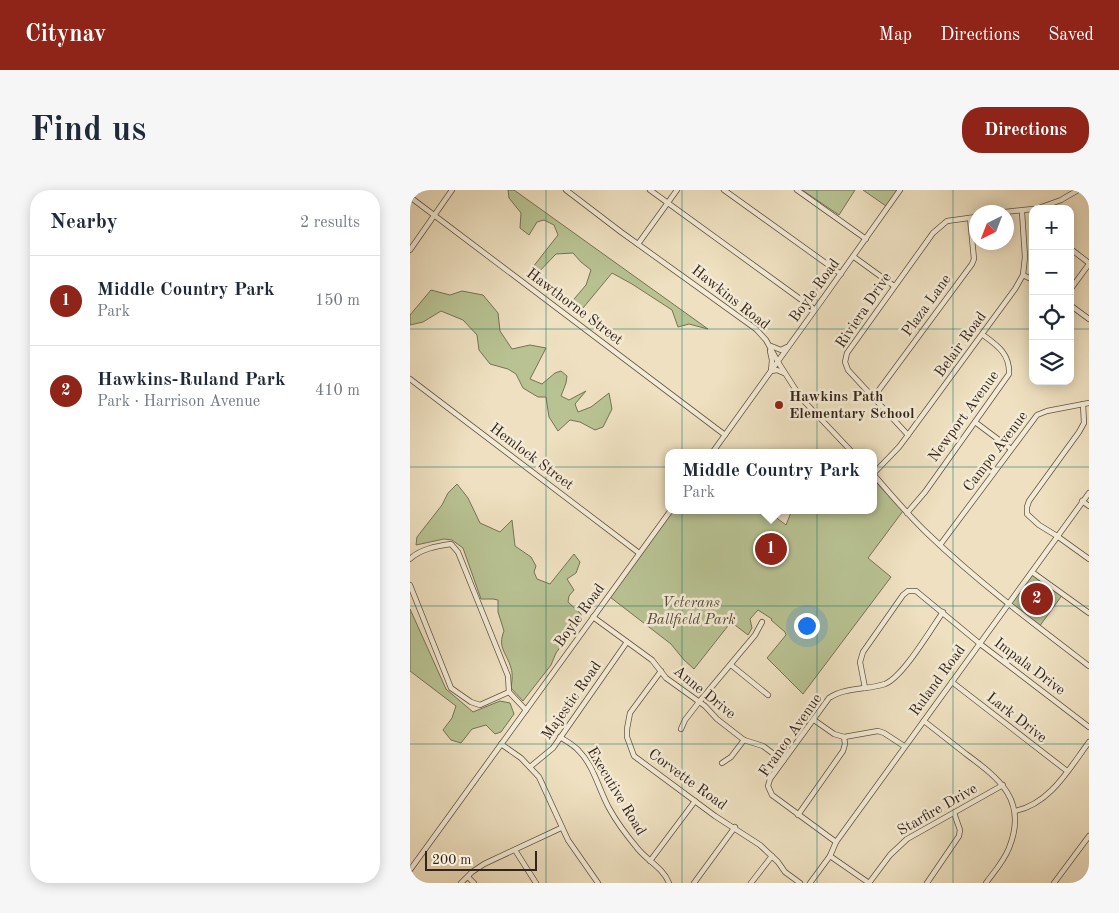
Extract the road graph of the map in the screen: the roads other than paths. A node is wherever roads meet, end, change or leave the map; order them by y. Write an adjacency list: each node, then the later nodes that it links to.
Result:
1 (452, 190): 17 (street)
2 (566, 190): 20 (street, Hawkins Road)
3 (650, 190): 12 (street)
4 (677, 190): 12 (street)
5 (724, 190): 26 (street)
6 (798, 190): 19 (street)
7 (900, 190): 19 (street, Boyle Road)
8 (1066, 190): 10 (street)
9 (1078, 190): 10 (street)
10 (1070, 195): 13 (street)
11 (410, 196): 17 (street, Hawthorne Street)
12 (668, 203): 20 (street); 32 (street)
13 (1047, 205)
14 (1029, 210): 16 (street)
15 (1014, 212): 16 (street)
16 (1022, 212): 27 (street, Belair Road)
17 (434, 216): 21 (street); 45 (street, Hawthorne Street)
18 (969, 218): 30 (street, Riviera Drive)
19 (866, 239): 24 (street, Boyle Road)
20 (638, 244): 35 (street, Hawkins Road)
21 (410, 250)
22 (973, 250): 41 (street, Plaza Lane)
23 (1074, 252): 25 (street)
24 (854, 257): 26 (street, Boyle Road); 30 (street)
25 (1089, 263): 29 (street)
26 (841, 274): 32 (street, Boyle Road)
27 (1023, 275): 28 (street); 34 (street, Belair Road)
28 (1029, 278)
29 (1074, 284)
30 (894, 286): 41 (street, Riviera Drive)
31 (1074, 308): 33 (street)
32 (814, 309): 36 (street, Boyle Road)
33 (1089, 319)
34 (983, 335): 44 (street, Newport Avenue); 46 (street, Belair Road)
35 (769, 344): 36 (street); 37 (street, Hawkins Road); 38 (street)
36 (788, 346): 37 (street, Boyle Road)
37 (778, 362): 38 (street, Boyle Road); 39 (street, Hawkins Road)
38 (771, 371): 39 (street); 45 (street, Boyle Road)
39 (787, 375): 48 (street, Hawkins Road)
40 (410, 379): 59 (street, Hemlock Street)
41 (873, 398): 46 (street, Riviera Drive)
42 (1089, 403): 43 (street, Campo Avenue)
43 (1083, 404): 49 (street, Campo Avenue); 57 (street)
44 (975, 422): 49 (street); 55 (street, Newport Avenue)
45 (725, 435): 47 (street, Boyle Road)
46 (908, 435): 50 (street, Belair Road)
47 (715, 449)
48 (849, 449)
49 (1011, 449): 58 (street, Campo Avenue)
50 (877, 471)
51 (877, 478): 55 (street)
52 (1089, 493): 53 (street, Ruland Road)
53 (1082, 501): 54 (street); 57 (street, Ruland Road)
54 (1089, 506)
55 (907, 513): 58 (street)
56 (668, 514): 59 (street, Boyle Road)
57 (1057, 536): 60 (street); 62 (street, Ruland Road)
58 (940, 545): 64 (street)
59 (639, 553): 67 (street, Boyle Road)
60 (1089, 558)
61 (410, 559): 76 (street)
62 (1032, 572): 64 (street, Ruland Road); 66 (street)
63 (410, 585): 76 (street)
64 (1008, 603): 70 (street, Ruland Road); 72 (street)
65 (943, 612): 70 (street, Impala Drive); 75 (street, Franco Avenue); 75 (street, Impala Drive)
66 (1089, 613)
67 (593, 617): 69 (street, Anne Drive); 79 (street, Boyle Road)
68 (762, 622): 71 (street)
69 (627, 642): 73 (street, Anne Drive); 84 (street, Majestic Road)
70 (979, 643): 74 (street, Ruland Road); 82 (street, Impala Drive)
71 (732, 664): 77 (street); 78 (street)
72 (1089, 666)
73 (660, 671): 78 (street, Anne Drive); 95 (street, Corvette Road)
74 (952, 682): 81 (street, Ruland Road); 93 (street, Lark Drive)
75 (865, 688): 80 (street, Franco Avenue)
76 (509, 692): 79 (street)
77 (768, 695)
78 (699, 702): 83 (street); 86 (street, Anne Drive)
79 (526, 710): 88 (street, Boyle Road)
80 (814, 720): 85 (street); 90 (street, Franco Avenue)
81 (924, 721): 89 (street, Ruland Road); 94 (street)
82 (1089, 727)
83 (681, 729)
84 (560, 737): 92 (street, Majestic Road); 106 (street, Executive Road)
85 (844, 737): 89 (street); 98 (street)
86 (744, 740): 90 (street, Anne Drive); 91 (street)
87 (1089, 742): 93 (street)
88 (501, 744): 92 (street); 107 (street, Boyle Road)
89 (904, 746): 102 (street, Ruland Road)
90 (783, 761): 98 (street, Franco Avenue)
91 (722, 763)
92 (530, 767): 100 (street)
93 (1067, 771): 96 (street)
94 (1003, 785): 96 (street); 97 (street, Starfire Drive)
95 (695, 801): 99 (street, Corvette Road); 106 (street)
96 (1015, 810): 120 (street)
97 (954, 813): 118 (street, Starfire Drive); 119 (street)
98 (798, 815): 102 (street, Franco Avenue)
99 (735, 827): 104 (street, Corvette Road); 114 (street)
100 (561, 828): 103 (street); 112 (street)
101 (1089, 836): 121 (street)
102 (836, 842): 105 (street, Ruland Road)
103 (516, 850): 108 (street); 111 (street)
104 (772, 856): 115 (street); 116 (street, Corvette Road)
105 (830, 856): 117 (street, Ruland Road); 118 (street)
106 (650, 861): 113 (street, Executive Road)
107 (410, 870)
108 (468, 876): 109 (street); 110 (street)
109 (462, 883)
110 (474, 883)
111 (536, 883)
112 (598, 883)
113 (668, 883)
114 (694, 883)
115 (751, 883)
116 (800, 883)
117 (810, 883)
118 (869, 883)
119 (927, 883)
120 (986, 883)
121 (1054, 883)

